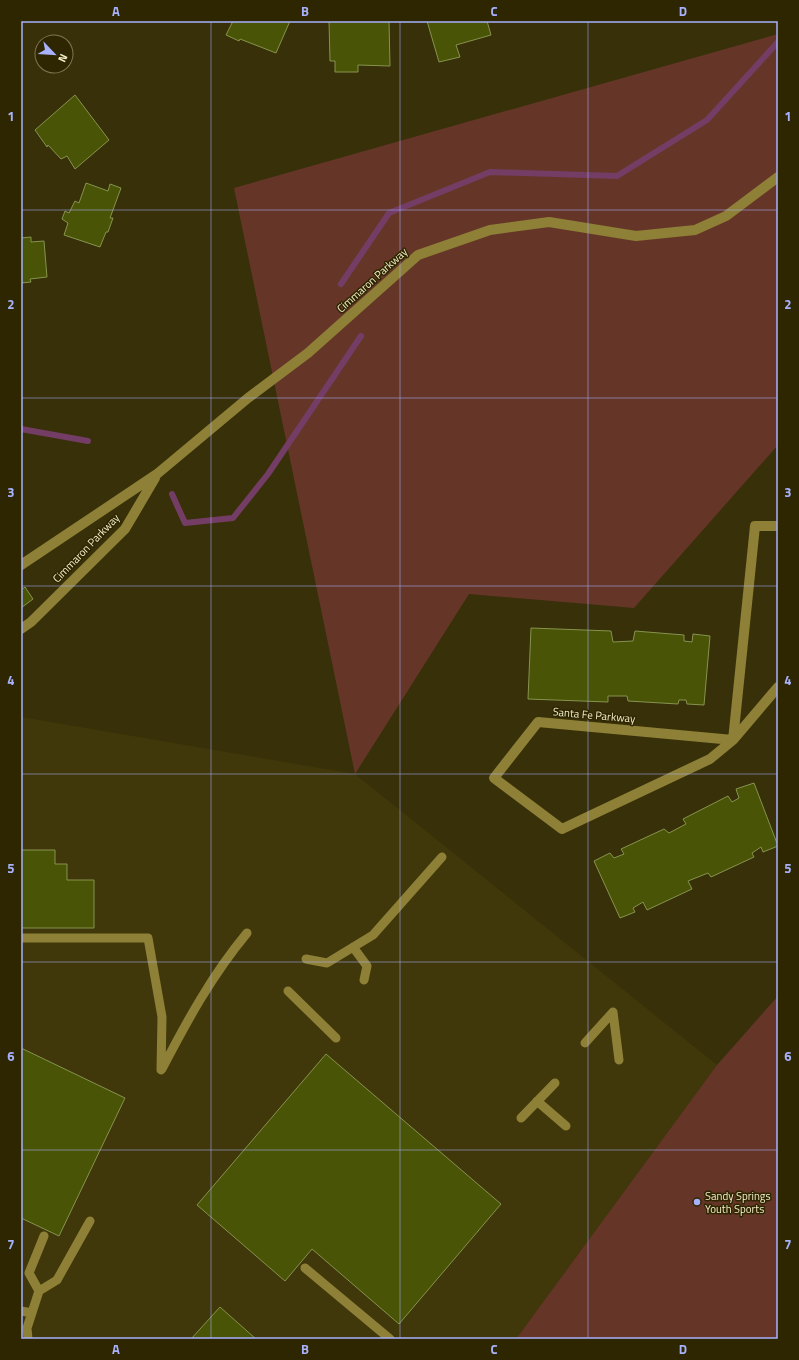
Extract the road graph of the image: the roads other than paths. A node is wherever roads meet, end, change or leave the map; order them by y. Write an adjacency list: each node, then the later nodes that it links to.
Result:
1 (778, 177): 2 (street, Cimmaron Parkway)
2 (157, 474): 4 (street, Cimmaron Parkway); 5 (street, Cimmaron Parkway)
3 (778, 526): 7 (street)
4 (21, 565)
5 (21, 629)
6 (778, 687): 7 (street, Santa Fe Parkway)
7 (733, 740): 7 (street, Santa Fe Parkway)
8 (442, 857): 11 (lane)
9 (247, 933): 10 (lane)
10 (21, 938)
11 (353, 947): 12 (lane); 13 (lane)
12 (306, 959)
13 (364, 980)
14 (288, 991): 15 (lane)
15 (336, 1038)
16 (586, 1043): 17 (lane)
17 (619, 1060)
18 (555, 1084): 19 (lane)
19 (537, 1101): 20 (lane); 21 (lane)
20 (521, 1118)
21 (566, 1126)
22 (90, 1221): 25 (lane)
23 (44, 1236): 25 (lane)
24 (305, 1268): 29 (lane)
25 (39, 1291): 27 (lane)
26 (21, 1311): 27 (lane)
27 (32, 1313): 28 (lane)
28 (28, 1339)
29 (390, 1339)

